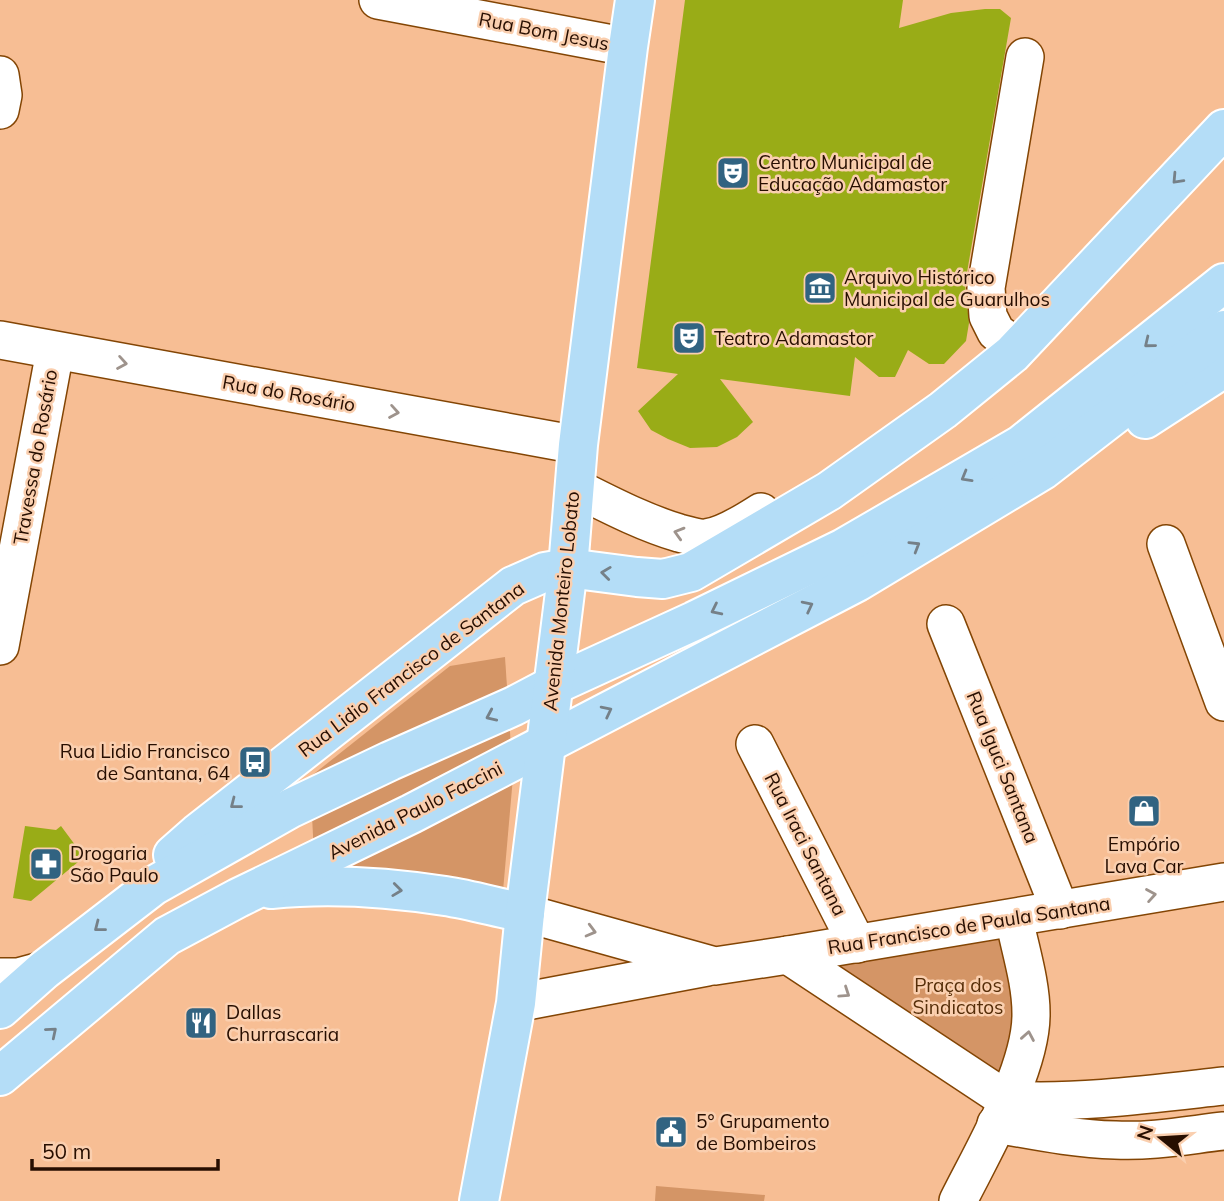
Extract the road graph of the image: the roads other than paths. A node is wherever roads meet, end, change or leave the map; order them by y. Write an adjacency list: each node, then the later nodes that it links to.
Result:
1 (378, 0): 3 (street, Rua Bom Jesus)
2 (635, 0): 3 (main road, Avenida Monteiro Lobato)
3 (628, 47): 14 (main road, Avenida Monteiro Lobato)
4 (1025, 57): 11 (street)
5 (0, 75): 6 (street)
6 (0, 110)
7 (1224, 129): 11 (main road, Rua Lidio Francisco de Santana, one-way to 11)
8 (1224, 283): 18 (main road, one-way to 18)
9 (1224, 330): 15 (main road)
10 (0, 340): 12 (street, Rua do Rosário)
11 (1014, 350): 16 (street, one-way to 16); 19 (main road, Rua Lidio Francisco de Santana, one-way to 19)
12 (55, 351): 14 (street, Rua do Rosário, one-way to 14); 21 (street, Travessa do Rosário)
13 (1224, 368): 15 (main road)
14 (578, 445): 16 (main road, Avenida Monteiro Lobato)
15 (1043, 470): 18 (main road, one-way to 15)
16 (573, 487): 19 (main road, Avenida Monteiro Lobato)
17 (1166, 544): 23 (street)
18 (850, 565): 22 (main road, one-way to 22); 24 (main road, Avenida Paulo Faccini, one-way to 18)
19 (568, 568): 22 (main road, Avenida Monteiro Lobato); 27 (main road, Rua Lidio Francisco de Santana, one-way to 27)
20 (946, 624): 29 (street, Rua Iguci Santana)
21 (0, 646)
22 (552, 686): 24 (main road, Avenida Monteiro Lobato); 27 (main road, one-way to 27)
23 (1224, 702)
24 (546, 743): 28 (main road, Avenida Paulo Faccini); 30 (main road, Avenida Monteiro Lobato)
25 (755, 744): 32 (street, Rua Iraci Santana)
26 (1224, 882): 29 (street, Rua Francisco de Paula Santana, one-way to 26)
27 (153, 886): 35 (main road, one-way to 35)
28 (253, 891): 30 (main road, one-way to 30); 39 (main road, Avenida Paulo Faccini, one-way to 28)
29 (1060, 910): 31 (street, Rua Francisco de Paula Santana)
30 (525, 913): 34 (street, Rua Francisco de Paula Santana, one-way to 34); 37 (main road, Avenida Monteiro Lobato)
31 (1014, 918): 32 (street, Rua Francisco de Paula Santana); 41 (street, one-way to 31)
32 (857, 944): 33 (street, Rua Francisco de Paula Santana)
33 (788, 955): 34 (street, Rua Francisco de Paula Santana); 41 (street, one-way to 41)
34 (715, 966): 37 (street, Rua Francisco de Paula Santana)
35 (44, 970): 36 (street); 38 (main road)
36 (0, 976)
37 (516, 1003): 43 (main road, Avenida Monteiro Lobato)
38 (0, 1009)
39 (0, 1076)
40 (1224, 1086): 41 (street)
41 (1001, 1112): 42 (street); 44 (street)
42 (1224, 1131)
43 (479, 1201)
44 (958, 1201)

